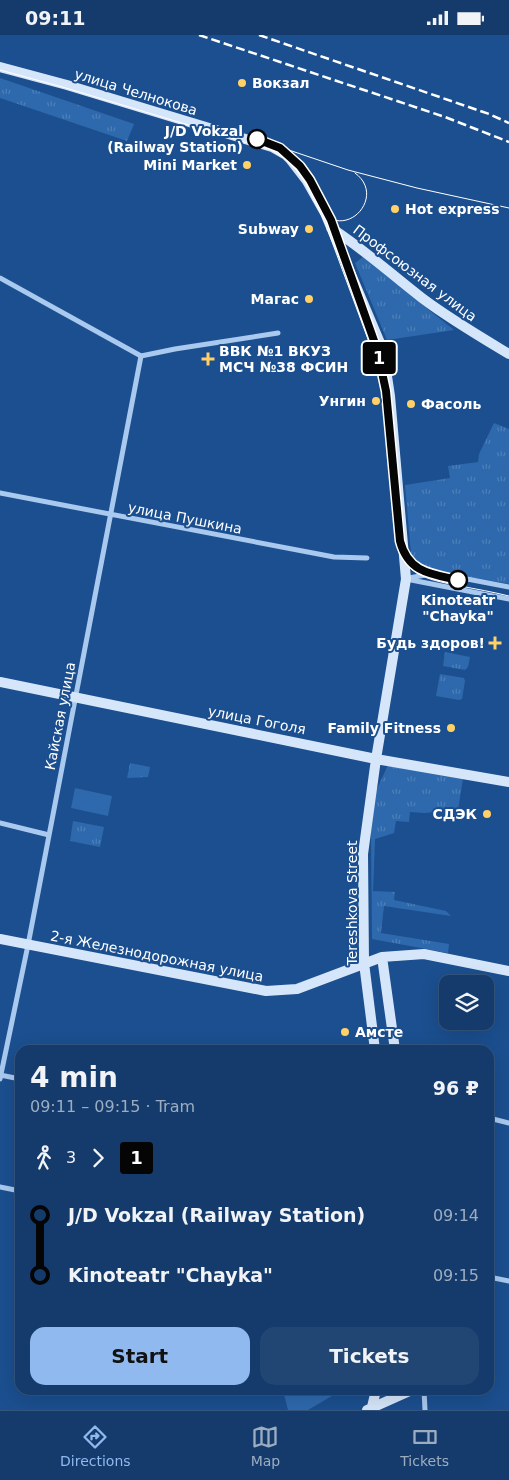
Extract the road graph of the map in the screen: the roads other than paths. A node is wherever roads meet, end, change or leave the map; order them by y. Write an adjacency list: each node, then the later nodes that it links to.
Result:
1 (0, 67): 2 (street, улица Челнокова)
2 (290, 159): 3 (street, Tereshkova Street)
3 (331, 228): 6 (street, Профсоюзная улица); 11 (street, Tereshkova Street)
4 (0, 278): 7 (street)
5 (278, 333): 7 (street)
6 (509, 354)
7 (141, 356): 9 (street, Кайская улица)
8 (0, 493): 9 (street, улица Пушкина)
9 (111, 515): 10 (street, улица Пушкина); 15 (street, Кайская улица)
10 (367, 558)
11 (406, 579): 12 (street); 13 (street); 16 (street, Tereshkova Street)
12 (509, 587)
13 (509, 599)
14 (0, 682): 15 (street, улица Гоголя)
15 (75, 697): 16 (street, улица Гоголя); 19 (street, Кайская улица)
16 (376, 759): 17 (street, улица Гоголя); 23 (street, Tereshkova Street)
17 (509, 782)
18 (0, 823): 19 (street)
19 (49, 835): 21 (street, Кайская улица)
20 (0, 939): 21 (street, 2-я Железнодорожная улица)
21 (28, 945): 23 (street, 2-я Железнодорожная улица); 27 (street, Кайская улица)
22 (382, 957): 23 (street, 2-я Железнодорожная улица); 24 (street, 2-я Железнодорожная улица); 26 (street)
23 (364, 963): 25 (street, Tereshkova Street)
24 (509, 971)
25 (374, 1045)
26 (394, 1045)
27 (0, 1076): 28 (street)
28 (15, 1078)
29 (494, 1120): 30 (street)
30 (509, 1123)
31 (0, 1187): 32 (street)
32 (15, 1190)
33 (494, 1278): 34 (street)
34 (509, 1281)
35 (374, 1395): 38 (street)
36 (401, 1395): 38 (street)
37 (424, 1395): 39 (street)
38 (369, 1409)
39 (425, 1410)

